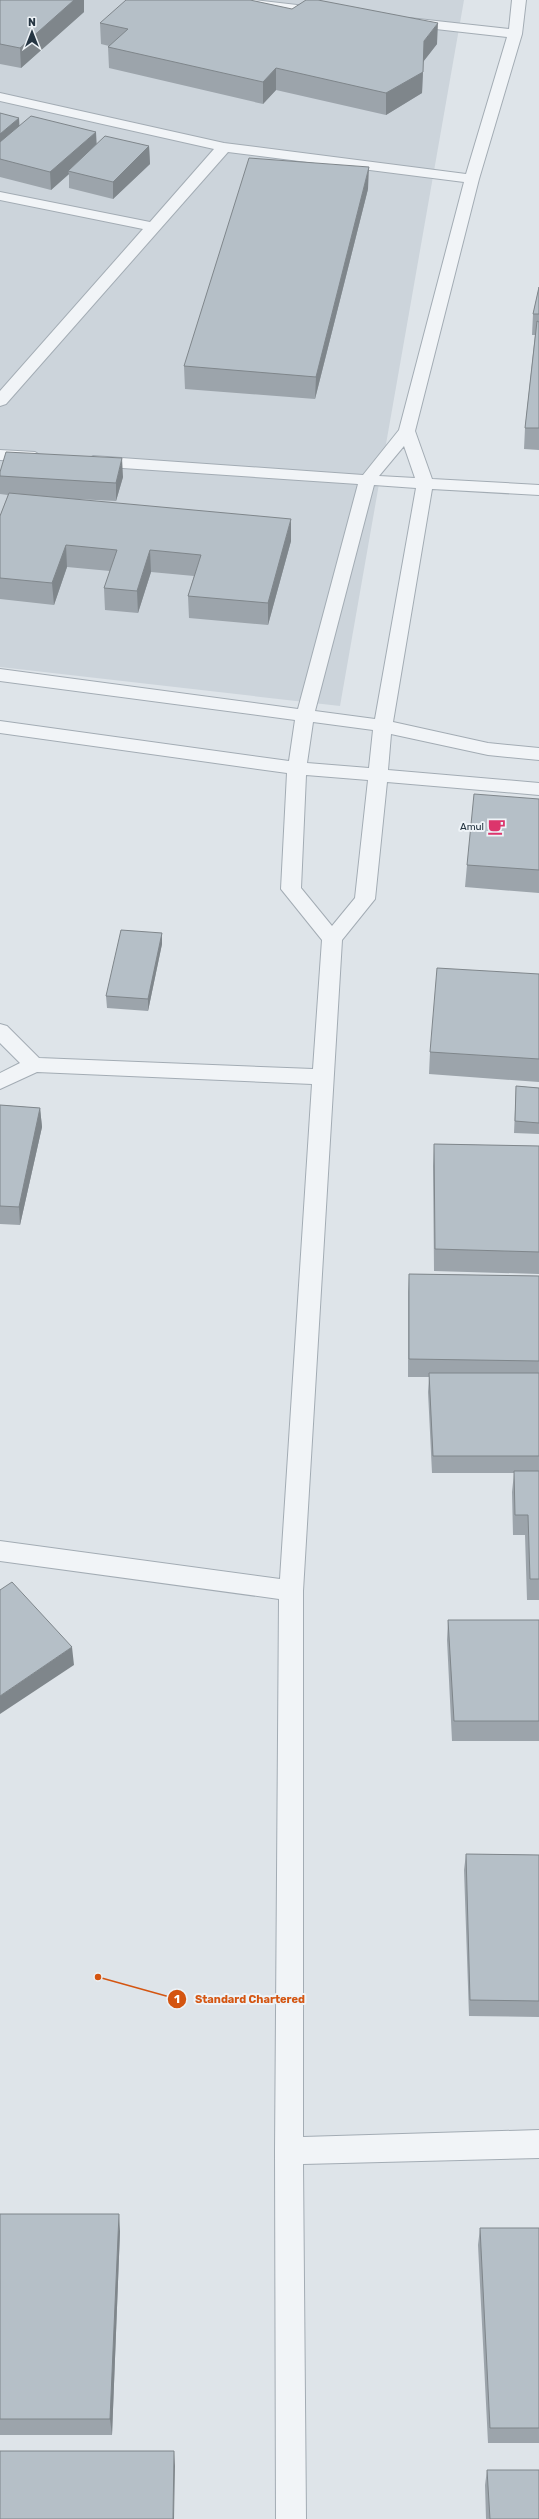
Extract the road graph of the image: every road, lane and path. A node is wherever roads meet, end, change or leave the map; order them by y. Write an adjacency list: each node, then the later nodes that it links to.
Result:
1 (218, 0): 3 (street)
2 (519, 0): 5 (street)
3 (335, 13)
4 (398, 20): 5 (street)
5 (515, 34): 8 (street)
6 (0, 98): 7 (street)
7 (224, 146): 8 (street); 10 (street)
8 (472, 179): 12 (street)
9 (0, 196): 10 (street)
10 (154, 227): 11 (street)
11 (0, 400)
12 (407, 431): 16 (street); 17 (street)
13 (0, 455): 14 (street)
14 (48, 458)
15 (80, 460): 16 (street)
16 (367, 480): 17 (street); 20 (street)
17 (425, 484): 18 (street); 21 (street)
18 (539, 490)
19 (0, 675): 20 (street)
20 (305, 716): 21 (street); 24 (street)
21 (383, 726): 23 (street); 25 (street)
22 (0, 727): 24 (street)
23 (539, 754)
24 (297, 768): 25 (street); 27 (street)
25 (378, 775): 26 (street); 27 (street)
26 (539, 790)
27 (332, 939): 30 (street)
28 (0, 1031): 29 (street)
29 (34, 1065): 30 (street); 31 (street)
30 (323, 1077): 33 (street)
31 (0, 1082)
32 (0, 1551): 33 (street)
33 (291, 1591): 35 (street)
34 (539, 2144): 35 (street)
35 (289, 2151): 36 (street)
36 (291, 2519)

